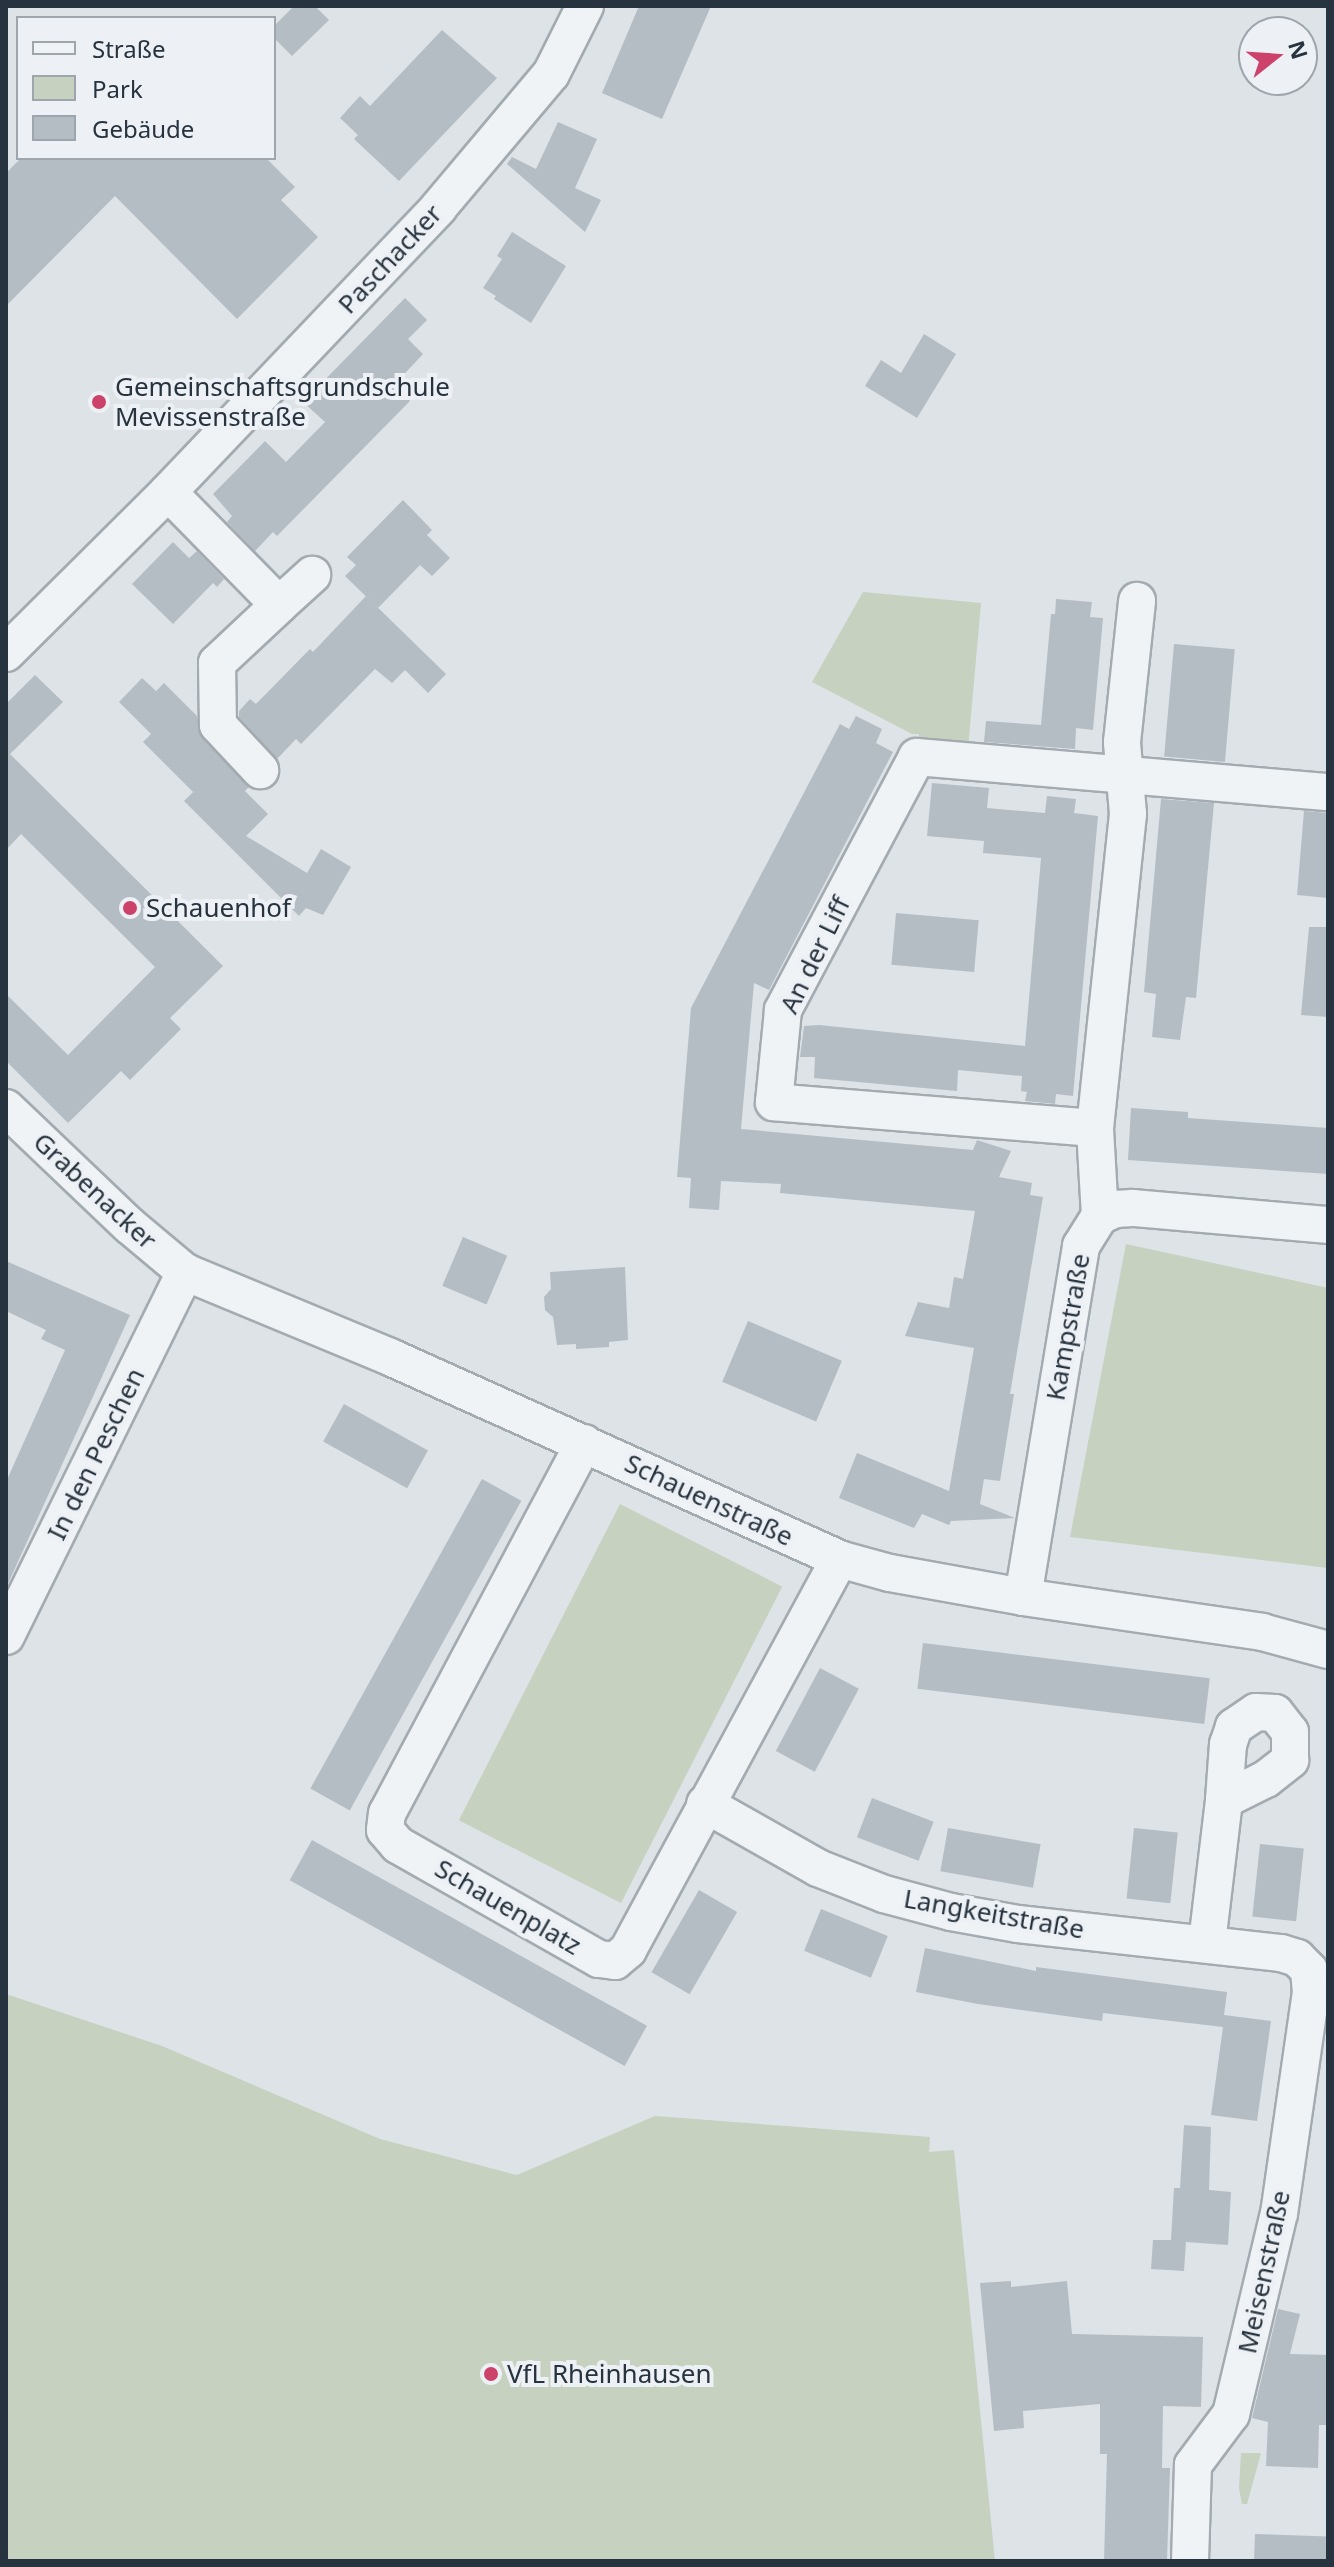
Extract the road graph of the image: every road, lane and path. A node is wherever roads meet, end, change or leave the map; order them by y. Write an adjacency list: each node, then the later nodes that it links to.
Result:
1 (585, 6): 2 (street, Paschacker)
2 (168, 492): 5 (street); 6 (street, Paschacker)
3 (312, 575): 5 (street)
4 (1137, 601): 8 (street)
5 (279, 605): 7 (street)
6 (6, 653)
7 (260, 770)
8 (1122, 776): 9 (street, An der Liff); 11 (street); 11 (street, An der Liff)
9 (1328, 792)
10 (6, 1108): 15 (street, Grabenacker)
11 (1095, 1128): 12 (street)
12 (1100, 1216): 13 (street); 18 (street, Kampstraße)
13 (1315, 1225): 14 (street)
14 (1328, 1250)
15 (185, 1272): 16 (street, Schauenstraße); 21 (street, In den Peschen)
16 (584, 1443): 17 (street, Schauenstraße); 24 (street, Schauenplatz)
17 (839, 1559): 18 (street, Schauenstraße); 24 (street, Schauenplatz)
18 (1023, 1597): 20 (street, Schauenstraße)
19 (1328, 1629): 20 (street, Schauenstraße)
20 (1262, 1632): 22 (street, Schauenstraße)
21 (6, 1636)
22 (1328, 1650)
23 (1224, 1800): 25 (street)
24 (705, 1804): 25 (street, Langkeitstraße)
25 (1207, 1943): 26 (street, Langkeitstraße)
26 (1309, 1970): 27 (street, Meisenstraße)
27 (1190, 2561)

